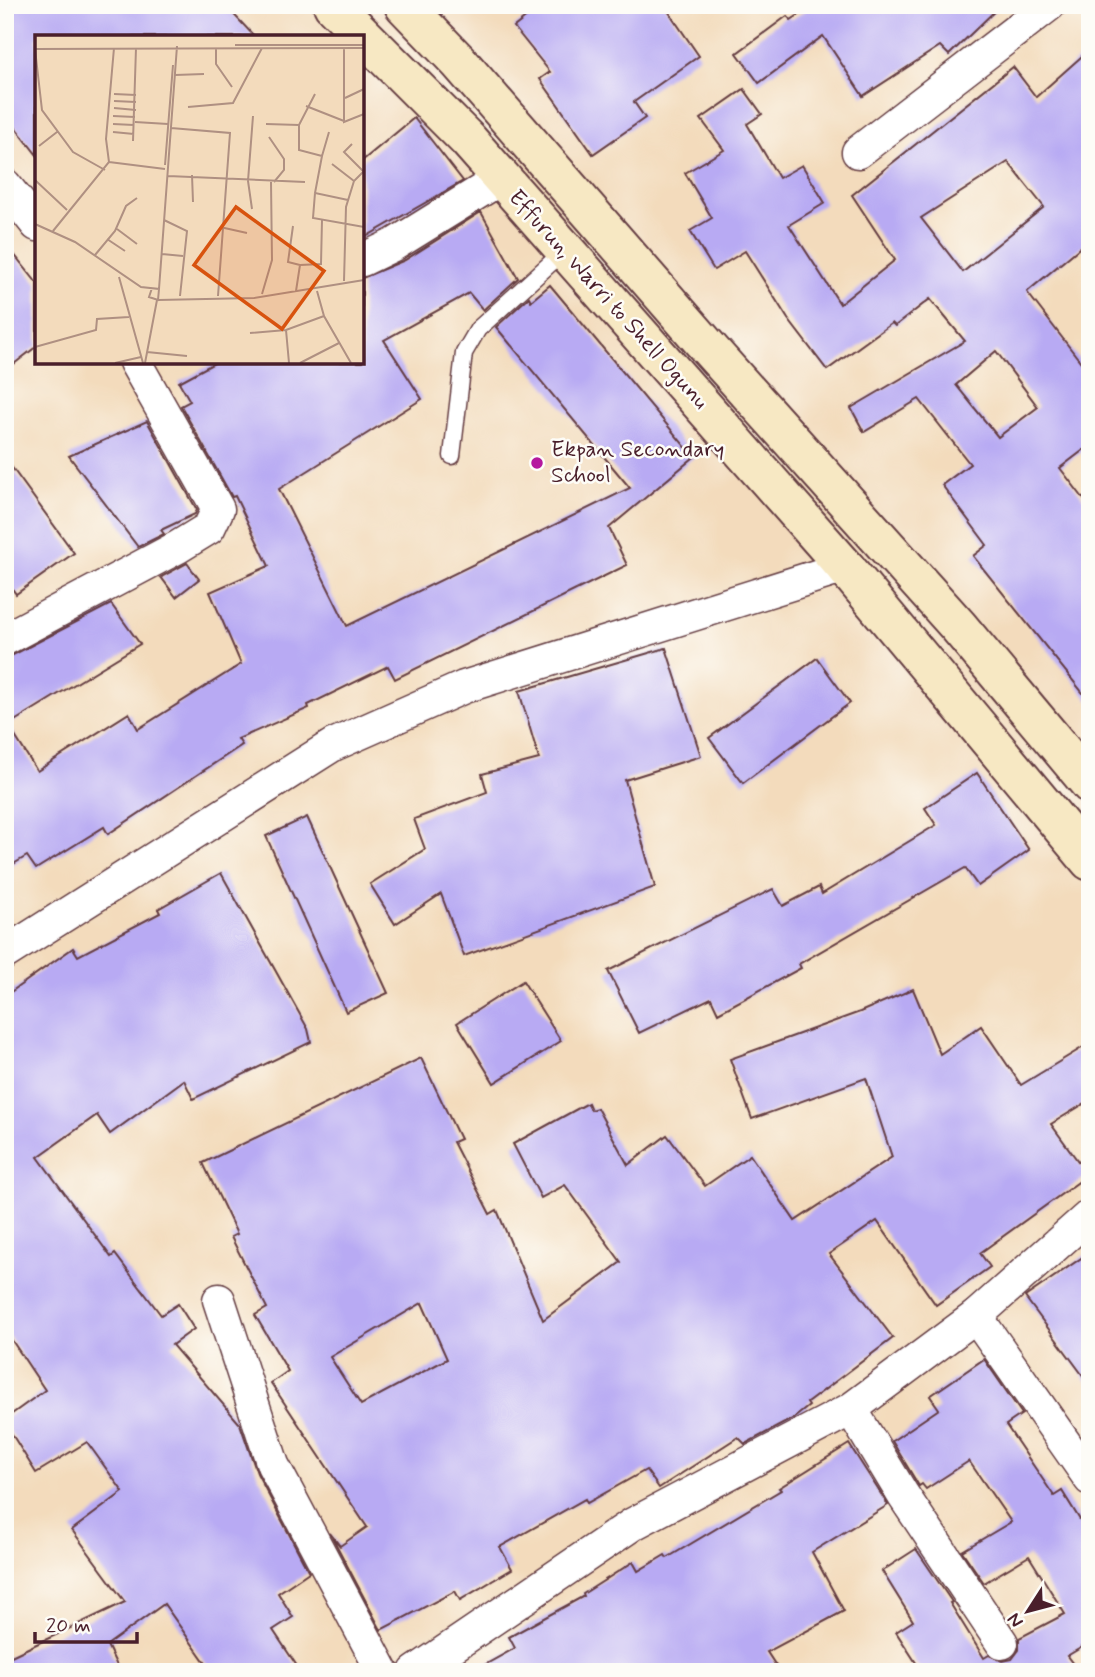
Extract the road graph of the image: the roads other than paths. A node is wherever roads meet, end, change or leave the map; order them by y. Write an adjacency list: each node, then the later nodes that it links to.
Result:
1 (334, 5): 4 (main road, Effurun, Warri to Shell Ogunu)
2 (404, 5): 16 (main road, Effurun, Warri to Shell Ogunu)
3 (1049, 5): 6 (street)
4 (364, 35)
5 (364, 35): 7 (main road, Effurun, Warri to Shell Ogunu)
6 (858, 152)
7 (500, 179): 10 (main road, Effurun, Warri to Shell Ogunu); 11 (street)
8 (5, 185): 9 (street)
9 (35, 222)
10 (564, 251): 13 (lane); 14 (main road, Effurun, Warri to Shell Ogunu)
11 (364, 259)
12 (136, 364): 15 (street)
13 (452, 456)
14 (845, 568): 17 (main road, Effurun, Warri to Shell Ogunu); 18 (street)
15 (5, 639)
16 (1090, 784)
17 (1090, 861)
18 (5, 953)
19 (1090, 1215): 21 (street)
20 (219, 1300): 25 (street)
21 (976, 1316): 22 (street); 23 (street)
22 (851, 1409): 24 (street); 26 (street)
23 (1090, 1479)
24 (1002, 1643)
25 (383, 1672)
26 (415, 1672)

